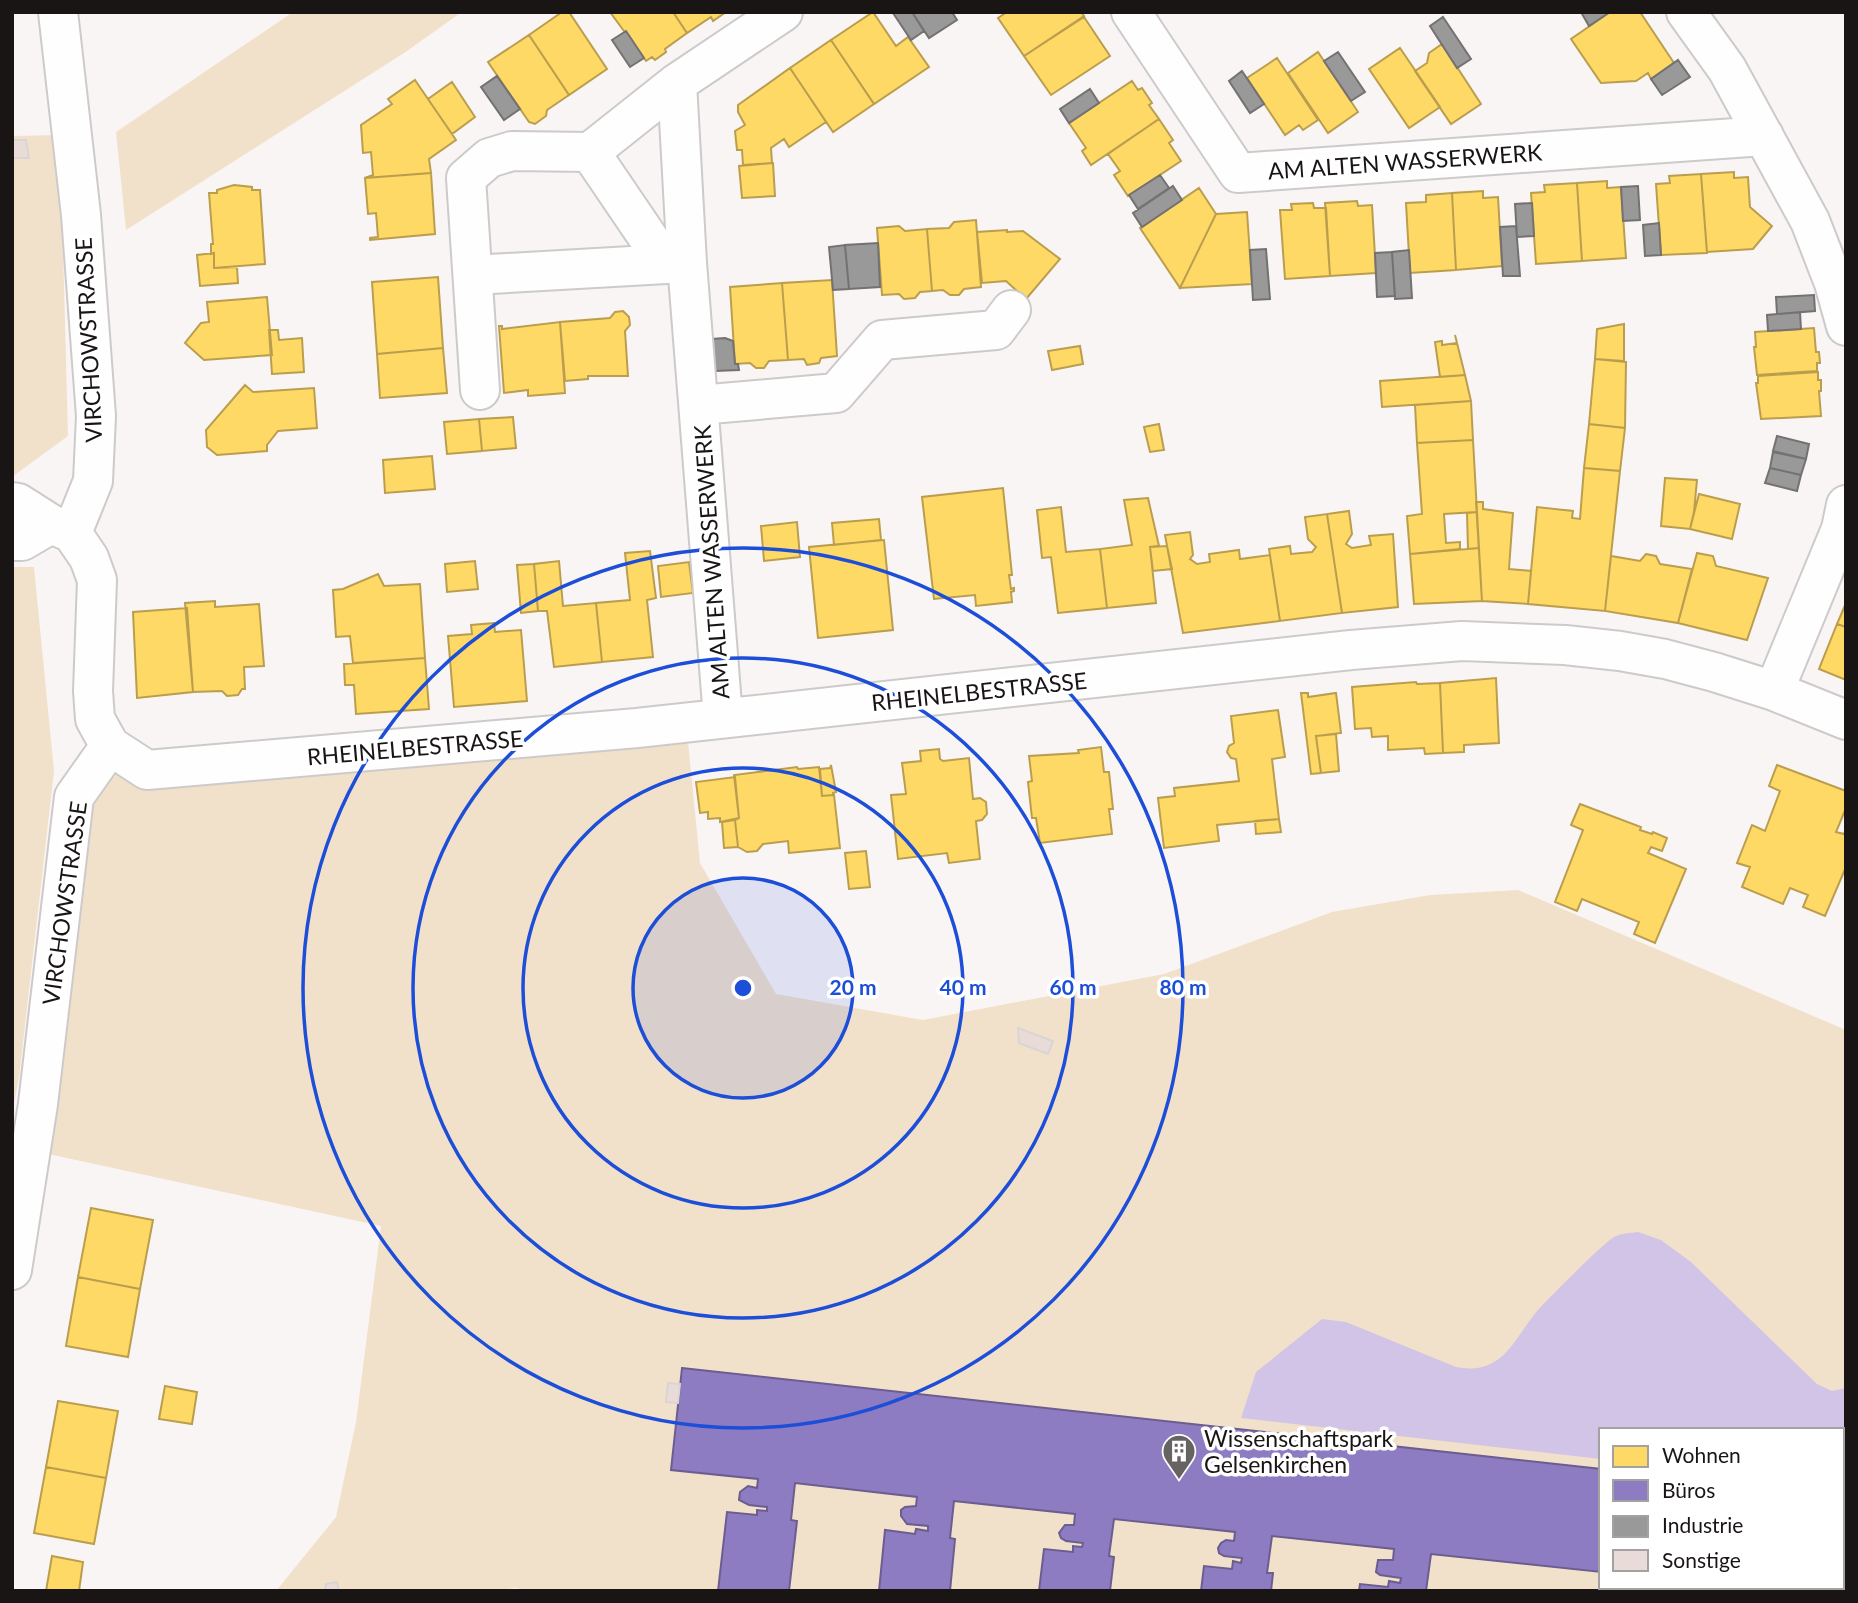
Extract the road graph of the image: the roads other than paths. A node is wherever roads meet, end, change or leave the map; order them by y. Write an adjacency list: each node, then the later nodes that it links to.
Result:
1 (58, 12): 16 (street, VIRCHOWSTRASSE)
2 (783, 12): 5 (street)
3 (1131, 12): 6 (street, AM ALTEN WASSERWERK)
4 (1686, 12): 6 (street)
5 (677, 83): 7 (street); 8 (street, AM ALTEN WASSERWERK)
6 (1764, 136): 11 (street)
7 (590, 152): 8 (street, AM ALTEN WASSERWERK); 9 (street)
8 (677, 263): 9 (street); 13 (street, AM ALTEN WASSERWERK)
9 (473, 275): 12 (street)
10 (1011, 310): 13 (street, AM ALTEN WASSERWERK)
11 (1846, 326)
12 (480, 390)
13 (699, 405): 19 (street, AM ALTEN WASSERWERK)
14 (12, 502): 16 (street)
15 (1846, 505): 18 (street)
16 (62, 528): 17 (street); 21 (street)
17 (12, 541)
18 (1774, 691): 19 (street, RHEINELBESTRASSE); 20 (street, RHEINELBESTRASSE)
19 (723, 718): 21 (street, RHEINELBESTRASSE)
20 (1846, 720)
21 (110, 746): 22 (street, VIRCHOWSTRASSE)
22 (12, 1270)

